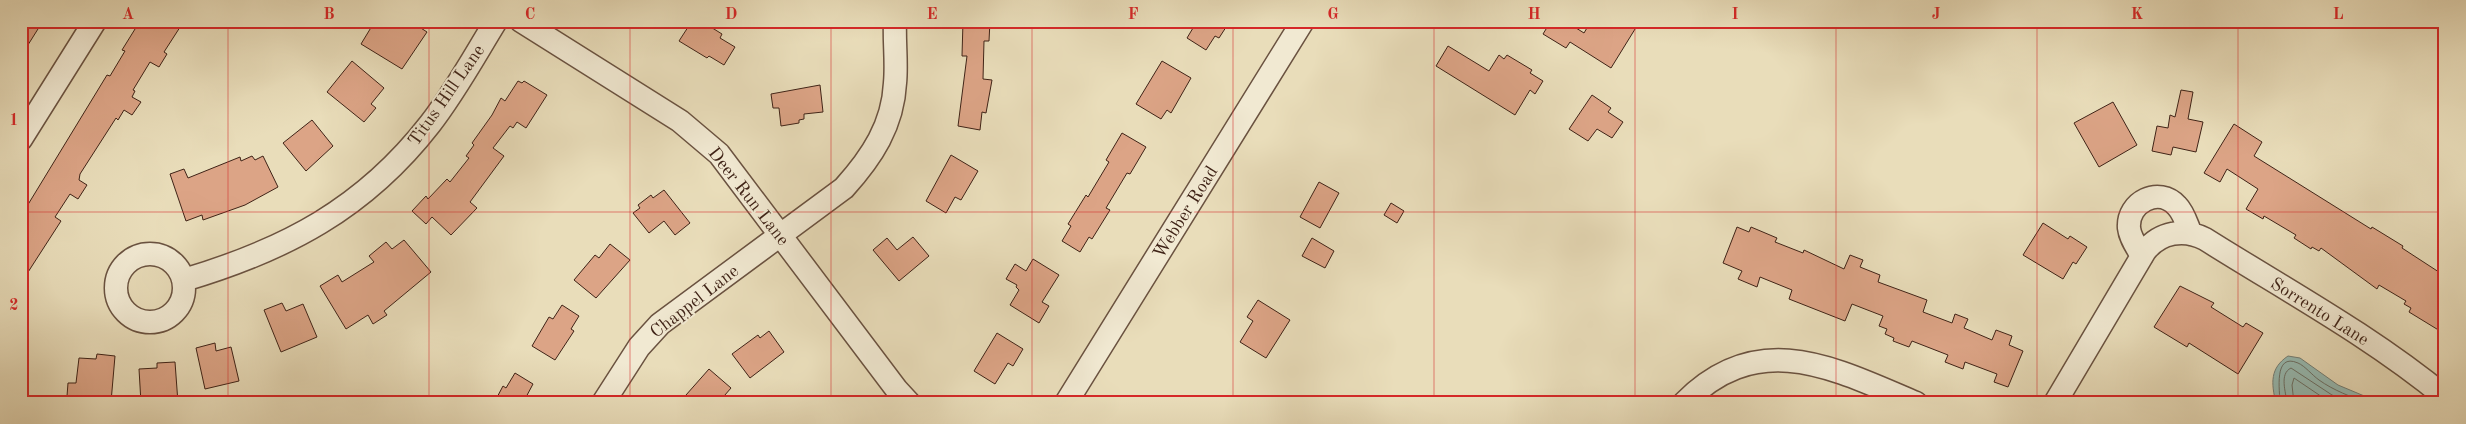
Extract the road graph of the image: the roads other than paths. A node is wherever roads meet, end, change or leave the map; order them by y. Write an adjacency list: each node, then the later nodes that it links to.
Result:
1 (95, 21): 6 (street)
2 (496, 21): 10 (street, Titus Hill Lane)
3 (520, 21): 8 (street, Deer Run Lane)
4 (895, 21): 8 (street, Chappel Lane)
5 (1303, 21): 14 (street, Webber Road)
6 (21, 139)
7 (2191, 234): 9 (street, Sorrento Lane); 9 (street); 11 (street, Sorrento Lane)
8 (781, 235): 12 (street, Chappel Lane); 13 (street, Deer Run Lane)
9 (2142, 256): 17 (street, Sorrento Lane)
10 (184, 280)
11 (2445, 397)
12 (603, 403)
13 (909, 403)
14 (1066, 403)
15 (1684, 403): 16 (street)
16 (1916, 403)
17 (2055, 403)

